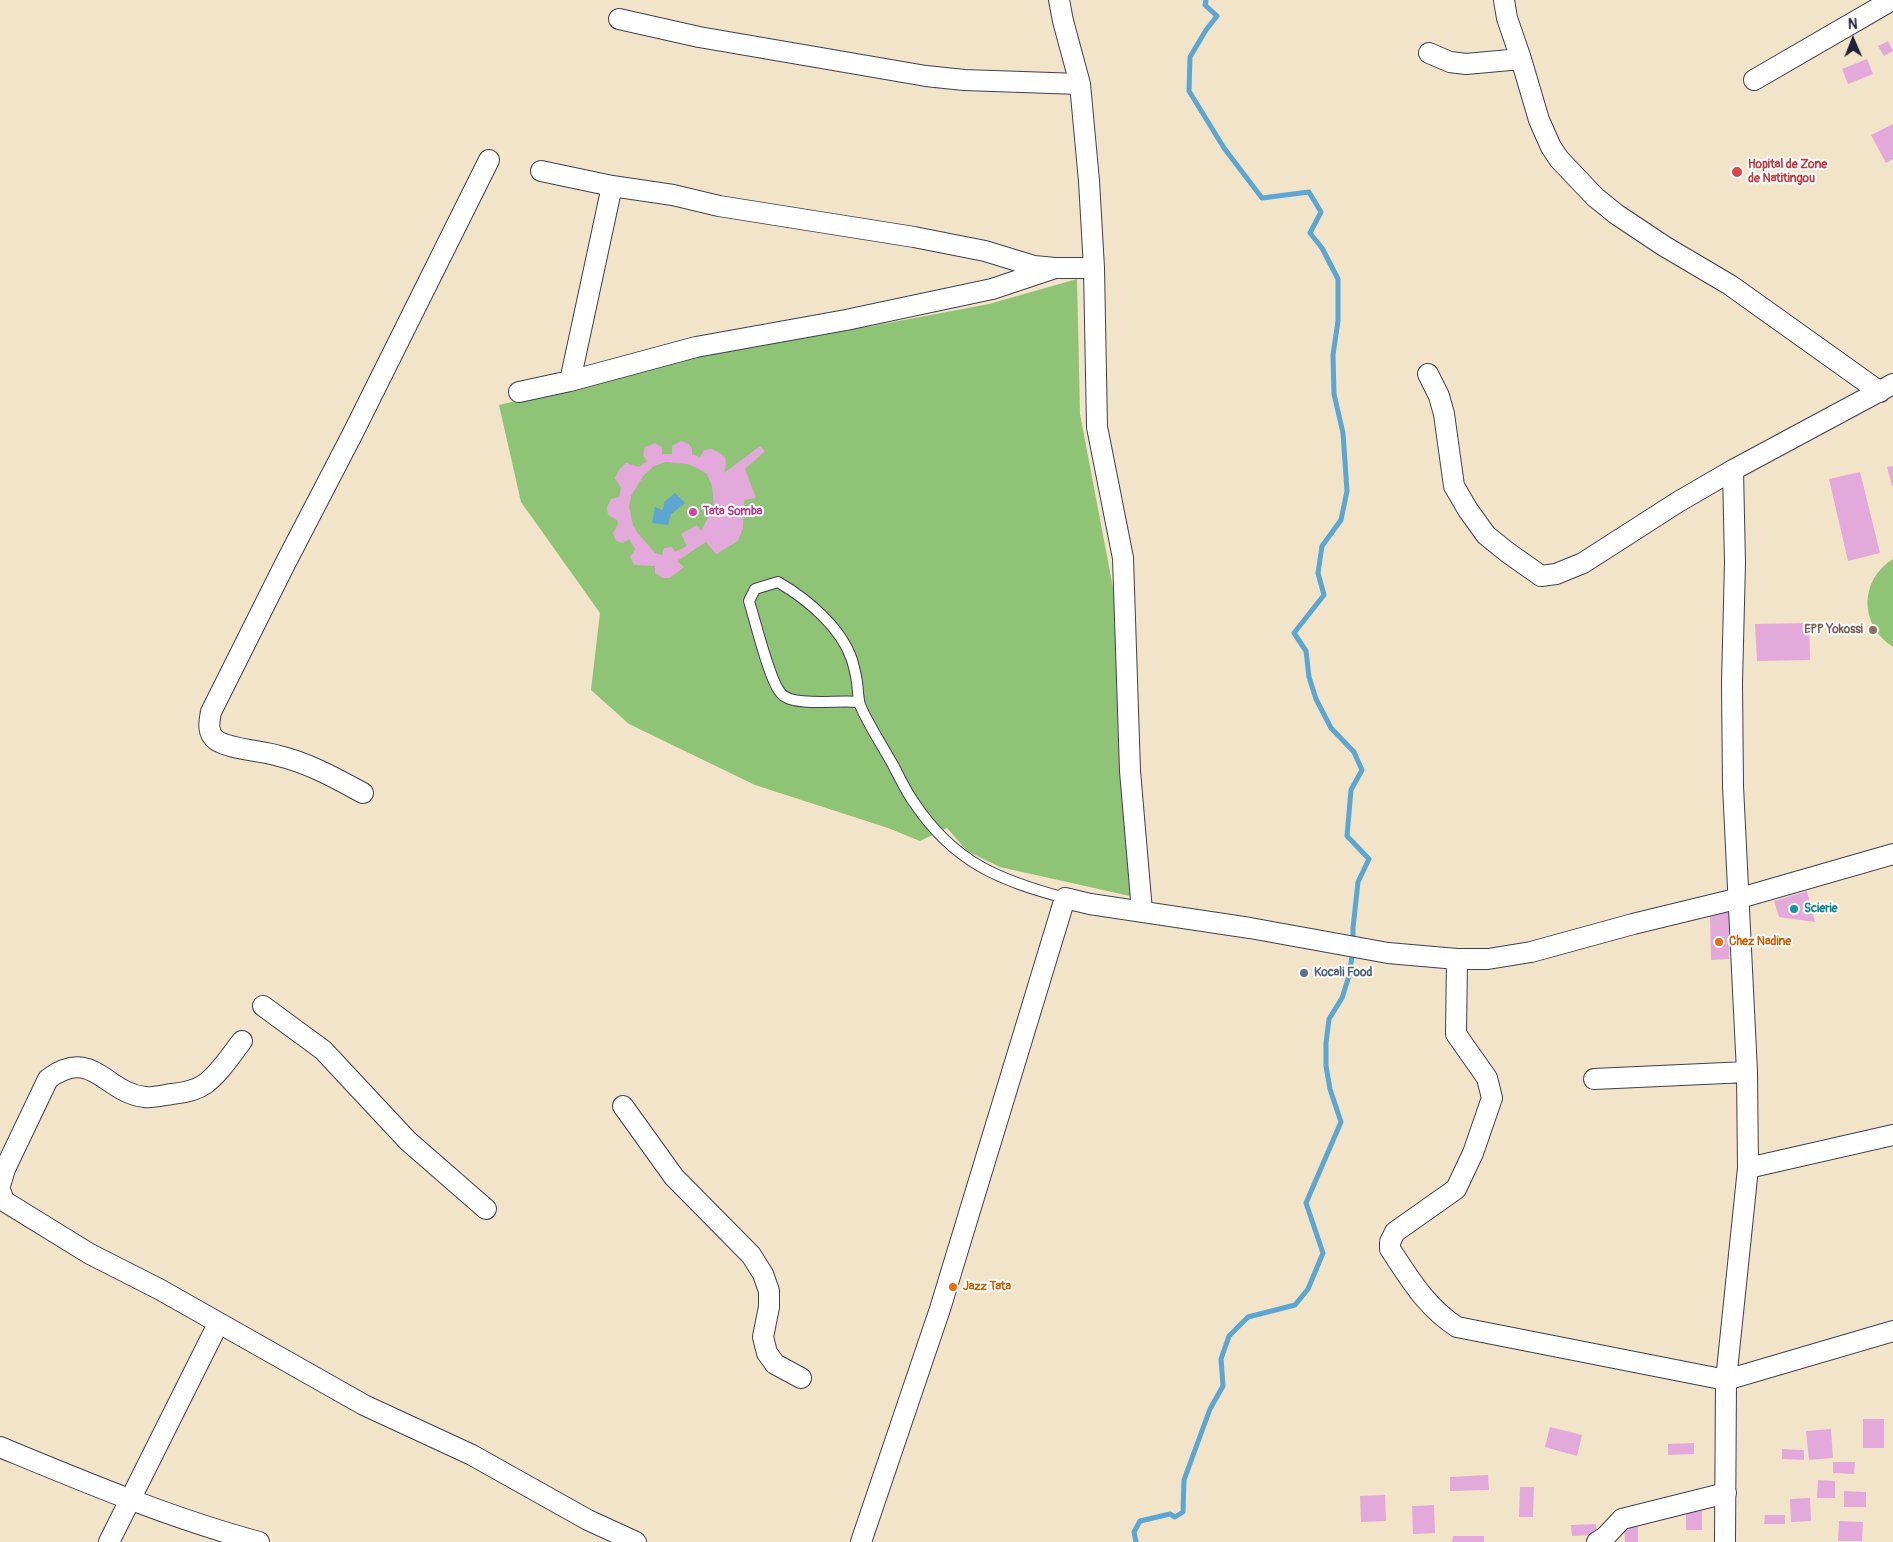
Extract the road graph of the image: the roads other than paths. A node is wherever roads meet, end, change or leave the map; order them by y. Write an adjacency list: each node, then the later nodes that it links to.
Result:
1 (1059, 0): 8 (street)
2 (1504, 0): 6 (street)
3 (1892, 0): 7 (street)
4 (619, 19): 8 (street)
5 (1429, 53): 6 (street)
6 (1521, 59): 16 (street)
7 (1754, 80)
8 (1080, 84): 13 (street)
9 (489, 160): 20 (street)
10 (542, 171): 11 (street)
11 (612, 186): 12 (street); 15 (street)
12 (1055, 268): 13 (street); 15 (street)
13 (1094, 268): 24 (street)
14 (1428, 374): 18 (street)
15 (570, 381): 17 (street)
16 (1887, 388): 18 (street)
17 (519, 392)
18 (1733, 470): 23 (street)
19 (860, 702): 19 (lane); 22 (lane)
20 (363, 793)
21 (1893, 854): 23 (street)
22 (1065, 898): 24 (street); 45 (street)
23 (1740, 898): 25 (street); 28 (street)
24 (1142, 911): 25 (street)
25 (1457, 959): 38 (street)
26 (263, 1006): 34 (street)
27 (242, 1040): 33 (street)
28 (1747, 1072): 29 (street); 32 (street)
29 (1594, 1079)
30 (623, 1106): 37 (street)
31 (1893, 1135): 32 (street)
32 (1748, 1168): 38 (street)
33 (0, 1188): 35 (street)
34 (486, 1209)
35 (218, 1324): 41 (street); 44 (street)
36 (1893, 1331): 38 (street)
37 (800, 1378)
38 (1726, 1380): 40 (street)
39 (0, 1447): 41 (street)
40 (1726, 1493): 46 (street); 47 (street)
41 (131, 1500): 42 (street); 43 (street)
42 (109, 1542)
43 (259, 1542)
44 (636, 1542)
45 (861, 1542)
46 (1597, 1542)
47 (1725, 1542)

